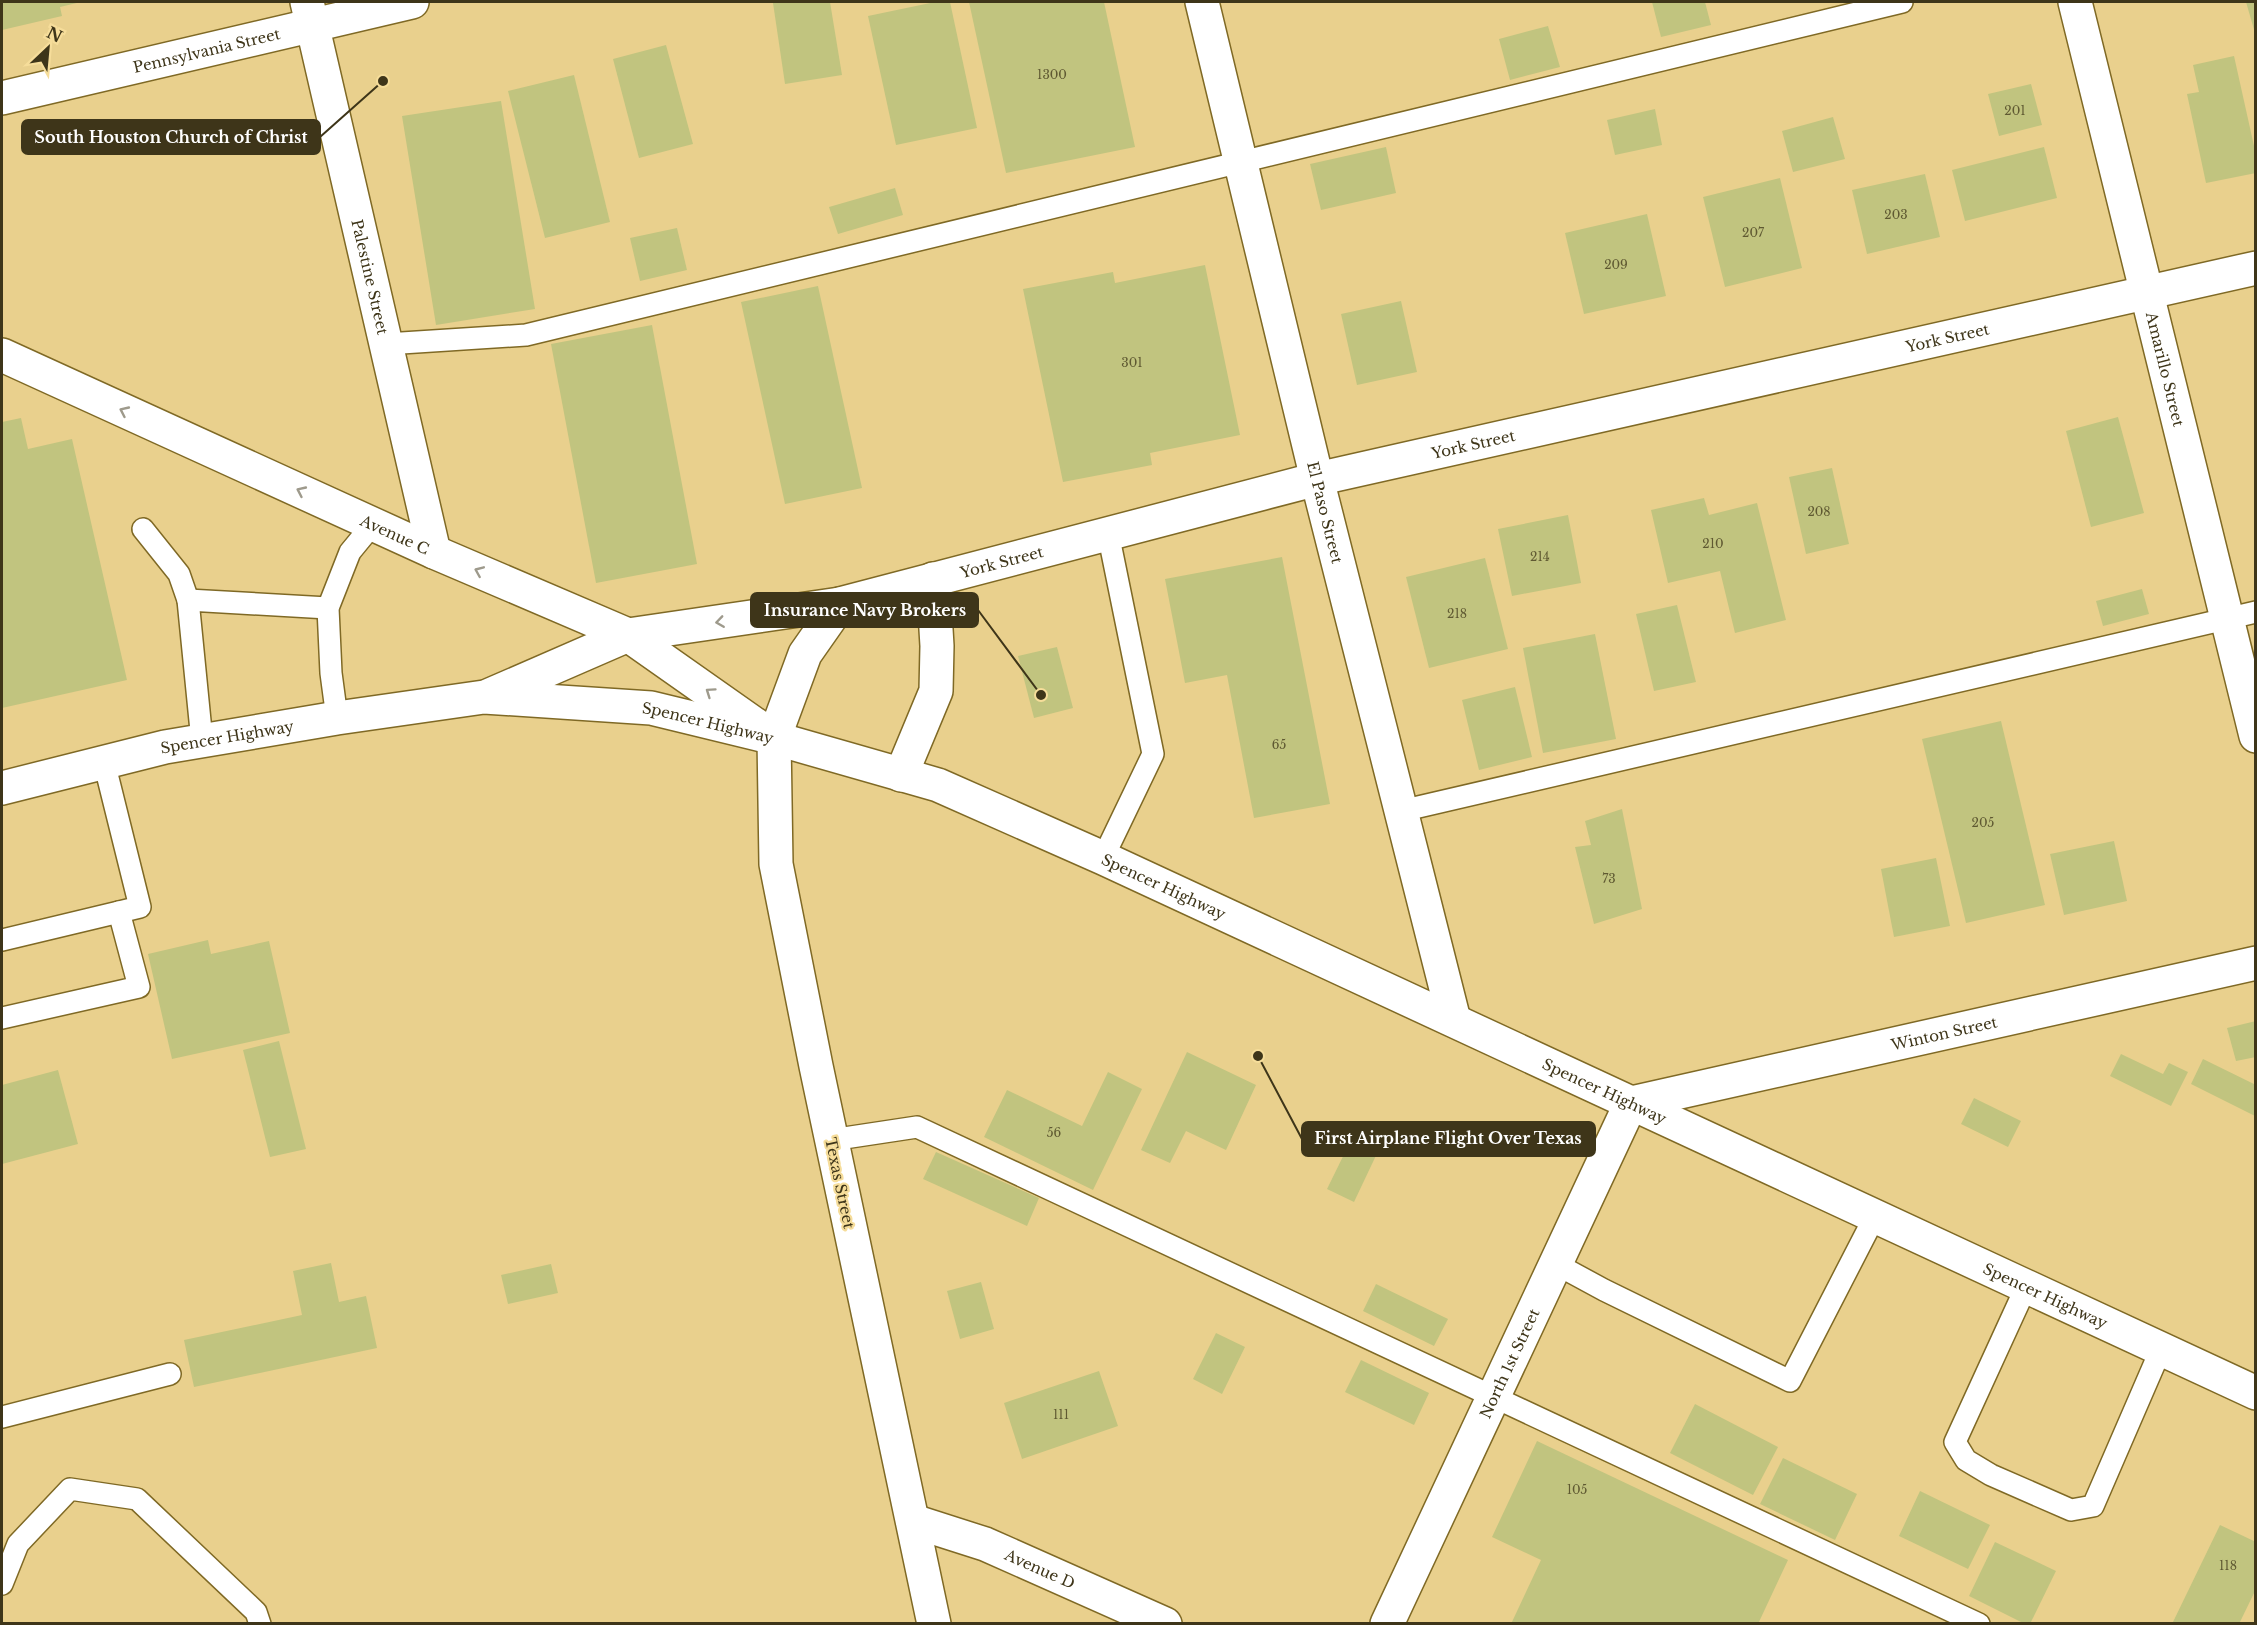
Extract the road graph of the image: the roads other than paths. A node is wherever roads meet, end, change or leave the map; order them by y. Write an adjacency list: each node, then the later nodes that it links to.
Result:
1 (412, 2): 5 (street, Pennsylvania Street)
2 (1202, 2): 7 (street, El Paso Street)
3 (1902, 2): 7 (lane)
4 (2075, 2): 9 (street, Amarillo Street)
5 (310, 13): 6 (street, Pennsylvania Street); 10 (street, Palestine Street)
6 (2, 98)
7 (1240, 161): 10 (lane); 12 (street, El Paso Street)
8 (2256, 268): 9 (street, York Street)
9 (2146, 292): 12 (street, York Street); 21 (street, Amarillo Street)
10 (386, 344): 16 (street, Palestine Street)
11 (2, 355): 13 (street, Avenue C, one-way to 11)
12 (1317, 479): 15 (street, York Street); 31 (street, El Paso Street)
13 (373, 524): 16 (street, Avenue C); 20 (lane)
14 (143, 529): 18 (lane)
15 (1108, 533): 17 (street, York Street); 32 (lane)
16 (435, 552): 22 (street, Avenue C, one-way to 16)
17 (933, 579): 19 (street, York Street); 29 (street)
18 (188, 600): 20 (lane); 27 (lane)
19 (840, 604): 22 (street, York Street, one-way to 22); 26 (street)
20 (328, 608): 24 (lane)
21 (2241, 616): 25 (street, Amarillo Street); 31 (lane)
22 (628, 635): 23 (street, York Street); 26 (street, Avenue C, one-way to 22)
23 (484, 698): 24 (street, Spencer Highway); 26 (street, Spencer Highway)
24 (337, 718): 27 (street, Spencer Highway)
25 (2256, 736)
26 (774, 738): 29 (street, Spencer Highway); 39 (street, Texas Street)
27 (202, 741): 28 (street, Spencer Highway)
28 (104, 762): 30 (street, Spencer Highway); 33 (lane)
29 (901, 775): 32 (street, Spencer Highway)
30 (2, 788)
31 (1401, 812): 37 (street, El Paso Street)
32 (1103, 858): 37 (street, Spencer Highway)
33 (119, 912): 34 (lane); 36 (lane)
34 (2, 940)
35 (2256, 963): 38 (street, Winton Street)
36 (2, 1018)
37 (1454, 1020): 38 (street, Spencer Highway)
38 (1631, 1103): 40 (street, Spencer Highway); 41 (street, North 1st Street)
39 (831, 1140): 46 (lane); 48 (street, Texas Street)
40 (1875, 1216): 41 (lane); 42 (street, Spencer Highway)
41 (1556, 1264): 46 (street, North 1st Street)
42 (2026, 1287): 43 (street, Spencer Highway); 43 (lane)
43 (2161, 1349): 45 (street, Spencer Highway)
44 (170, 1374): 47 (lane)
45 (2256, 1393)
46 (1493, 1397): 53 (street, North 1st Street); 54 (lane)
47 (2, 1418)
48 (913, 1521): 51 (street, Texas Street); 52 (street, Avenue D)
49 (2, 1584): 50 (lane)
50 (260, 1623)
51 (934, 1623)
52 (1165, 1623)
53 (1387, 1623)
54 (1979, 1623)

